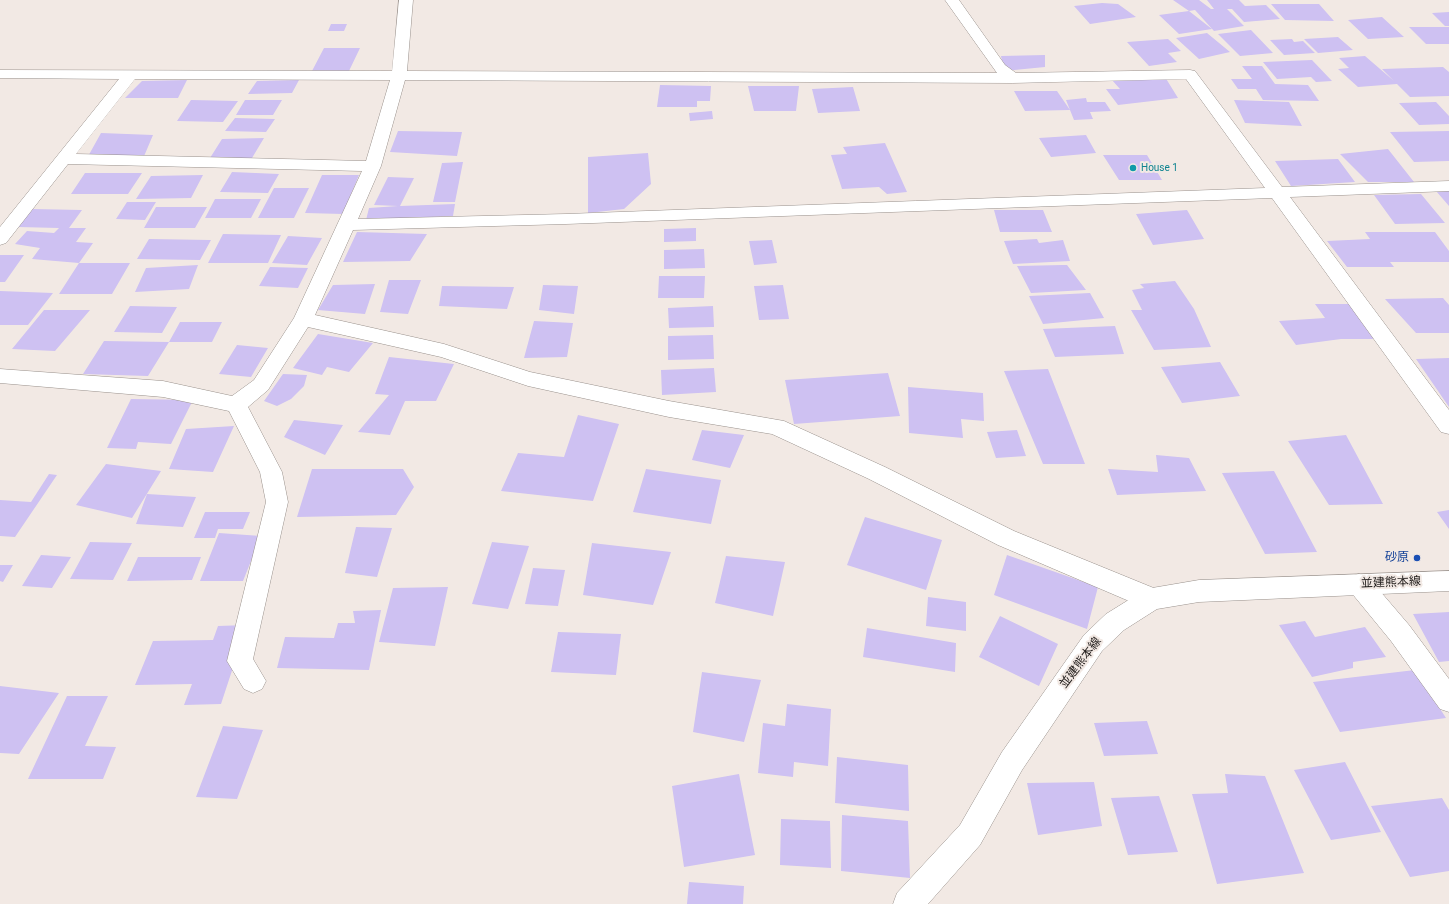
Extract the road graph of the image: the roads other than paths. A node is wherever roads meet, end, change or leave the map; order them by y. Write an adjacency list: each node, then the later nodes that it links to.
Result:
1 (406, 0): 5 (street)
2 (952, 0): 6 (street)
3 (0, 74): 4 (street)
4 (130, 75): 5 (street); 7 (street)
5 (399, 75): 6 (street); 8 (street)
6 (1012, 78): 10 (street)
7 (63, 159): 8 (street); 12 (street)
8 (373, 166): 11 (street)
9 (1449, 186): 10 (street)
10 (1278, 193): 11 (street); 16 (street)
11 (346, 225): 13 (street)
12 (0, 239)
13 (303, 319): 15 (street); 19 (street)
14 (0, 376): 15 (street)
15 (236, 405): 20 (street)
16 (1449, 426)
17 (1449, 581): 18 (street, 並建熊本線)
18 (1358, 584): 19 (street, 並建熊本線); 21 (street)
19 (1152, 599): 22 (street, 並建熊本線)
20 (253, 681)
21 (1449, 700)
22 (908, 904)

